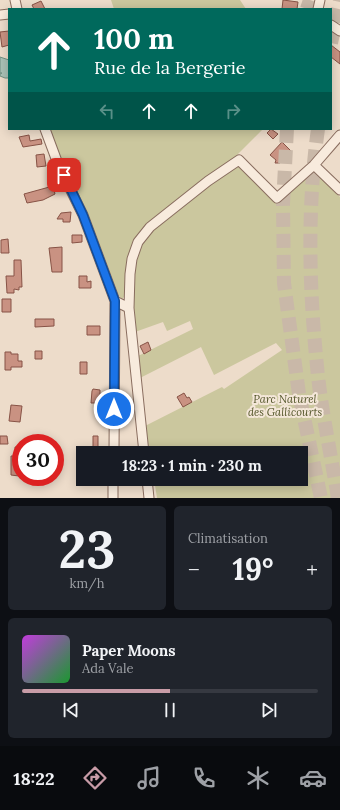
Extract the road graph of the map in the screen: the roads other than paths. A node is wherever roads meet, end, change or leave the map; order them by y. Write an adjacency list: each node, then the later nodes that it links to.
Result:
1 (46, 130): 5 (street)
2 (340, 135): 3 (street)
3 (314, 165): 4 (street); 6 (street)
4 (340, 190)
5 (115, 301): 6 (street); 7 (street)
6 (129, 308): 8 (street)
7 (114, 446)
8 (143, 446)
9 (114, 486): 11 (street)
10 (148, 486): 12 (street)
11 (114, 498)
12 (149, 498)

